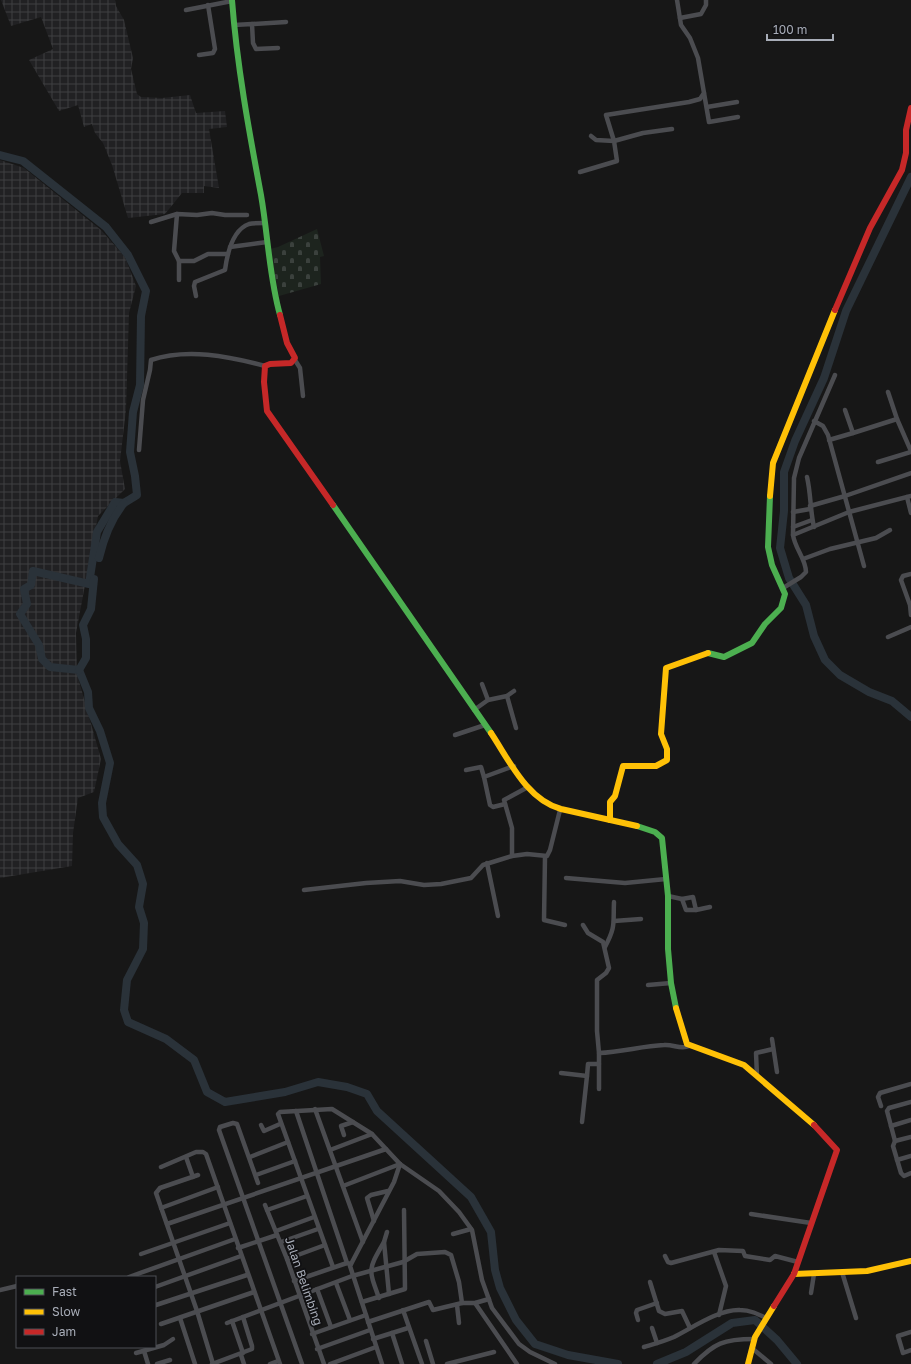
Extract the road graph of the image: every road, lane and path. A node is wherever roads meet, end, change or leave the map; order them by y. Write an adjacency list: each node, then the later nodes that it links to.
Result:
1 (232, 0): 4 (street); 9 (street)
2 (677, 0): 6 (street)
3 (706, 0): 6 (street)
4 (209, 5): 5 (street); 11 (street)
5 (186, 10)
6 (680, 18): 12 (street)
7 (286, 22): 8 (street)
8 (252, 24): 9 (street); 10 (street)
9 (234, 25): 24 (street)
10 (278, 48)
11 (199, 55)
12 (704, 93): 14 (street); 19 (street)
13 (737, 102): 14 (street)
14 (707, 107): 16 (street)
15 (911, 108): 61 (street)
16 (738, 117)
17 (672, 129): 19 (street)
18 (591, 136): 19 (street)
19 (614, 141): 20 (street)
20 (580, 172)
21 (177, 214): 22 (street); 23 (street); 28 (street)
22 (242, 215)
23 (151, 222)
24 (264, 223): 25 (street); 26 (street)
25 (267, 242): 26 (street); 31 (street)
26 (230, 247): 27 (street)
27 (228, 254): 28 (street); 30 (street)
28 (179, 261): 29 (street)
29 (179, 280)
30 (196, 296)
31 (294, 360): 32 (street); 35 (street)
32 (265, 366): 41 (street); 69 (street)
33 (835, 375): 38 (street)
34 (888, 392): 37 (street)
35 (303, 396)
36 (845, 410): 39 (street)
37 (897, 419): 39 (street); 42 (street)
38 (814, 421): 40 (street); 49 (street)
39 (853, 433): 40 (street)
40 (829, 440): 46 (street)
41 (139, 450)
42 (911, 452): 43 (street)
43 (878, 462)
44 (911, 473): 46 (street)
45 (807, 477): 48 (street)
46 (845, 496): 48 (street); 50 (street)
47 (909, 497): 50 (street); 51 (street)
48 (810, 508): 49 (street); 52 (street)
49 (793, 512): 53 (street)
50 (850, 512): 54 (street); 57 (street)
51 (911, 513)
52 (812, 520): 53 (street); 54 (street)
53 (792, 527): 56 (street)
54 (814, 527): 56 (street)
55 (890, 530): 57 (street)
56 (793, 535): 58 (street)
57 (858, 542): 58 (street); 59 (street)
58 (803, 559): 61 (street)
59 (864, 566)
60 (911, 574): 62 (street)
61 (785, 587): 79 (street)
62 (911, 615)
63 (911, 627): 64 (street)
64 (888, 637)
65 (482, 684): 68 (street)
66 (514, 691): 67 (street)
67 (507, 696): 68 (street); 71 (street)
68 (488, 700): 69 (street)
69 (474, 710): 70 (street)
70 (485, 725): 72 (street); 73 (street)
71 (516, 728)
72 (456, 735)
73 (514, 766): 75 (street); 76 (street)
74 (466, 770): 75 (street)
75 (484, 777): 77 (street)
76 (528, 787): 77 (street); 78 (street)
77 (505, 804): 80 (street)
78 (560, 810): 79 (street); 81 (street)
79 (610, 820): 84 (street)
80 (512, 856): 81 (street); 82 (street)
81 (545, 857): 94 (street)
82 (487, 863): 85 (street); 91 (street)
83 (566, 878): 84 (street)
84 (666, 879): 86 (street)
85 (304, 890)
86 (668, 896): 87 (street); 97 (street)
87 (682, 899): 90 (street); 90 (street)
88 (614, 902): 93 (street)
89 (710, 907): 90 (street)
90 (696, 910)
91 (498, 916)
92 (641, 919): 93 (street)
93 (614, 921): 96 (street)
94 (565, 925)
95 (583, 925): 96 (street)
96 (604, 946): 102 (street)
97 (671, 983): 98 (street); 100 (street)
98 (648, 985)
99 (772, 1039): 101 (street)
100 (689, 1046): 102 (street); 107 (street)
101 (773, 1049): 104 (street); 107 (street)
102 (599, 1053): 103 (street)
103 (599, 1064): 106 (street); 109 (street)
104 (777, 1072)
105 (561, 1073): 106 (street)
106 (587, 1076): 116 (street)
107 (756, 1076): 152 (street)
108 (911, 1084): 111 (street)
109 (599, 1089)
110 (911, 1102): 119 (street)
111 (880, 1106)
112 (315, 1109): 113 (street); 115 (street); 126 (street)
113 (296, 1111): 117 (street); 135 (street)
114 (911, 1120): 119 (street)
115 (353, 1122): 120 (street); 121 (street)
116 (582, 1122)
117 (280, 1124): 118 (street); 123 (street)
118 (261, 1125)
119 (891, 1126): 124 (street)
120 (372, 1134): 125 (street); 126 (street)
121 (344, 1135)
122 (911, 1137): 124 (street)
123 (288, 1142): 129 (street); 131 (street)
124 (895, 1142): 130 (street)
125 (386, 1149): 132 (street); 133 (street)
126 (330, 1150): 133 (street)
127 (911, 1156): 130 (street)
128 (186, 1157): 134 (street); 141 (street); 146 (street)
129 (250, 1157): 137 (street); 144 (street)
130 (897, 1160): 136 (street)
131 (295, 1161): 137 (street); 138 (street)
132 (400, 1164): 140 (street); 142 (street); 155 (street)
133 (336, 1166): 135 (street); 140 (street)
134 (160, 1167)
135 (317, 1173): 138 (street); 176 (street)
136 (911, 1174)
137 (256, 1175): 139 (street)
138 (301, 1179): 143 (street); 144 (street)
139 (258, 1183)
140 (343, 1186): 163 (street)
141 (218, 1187): 145 (street); 146 (street)
142 (388, 1191): 150 (street); 150 (street)
143 (306, 1196): 149 (street); 157 (street, Jalan Belimbing)
144 (244, 1199): 145 (street); 160 (street)
145 (224, 1206): 151 (street); 153 (street)
146 (161, 1208): 153 (street)
147 (404, 1210): 174 (street)
148 (751, 1214): 152 (street)
149 (314, 1217): 154 (street); 157 (street)
150 (374, 1221): 163 (street)
151 (230, 1223): 159 (street); 161 (street)
152 (812, 1223): 175 (street)
153 (167, 1224): 161 (street)
154 (318, 1229): 162 (street); 165 (street)
155 (471, 1229): 158 (street); 200 (street)
156 (387, 1232): 164 (street)
157 (277, 1233): 160 (street); 162 (street, Jalan Belimbing)
158 (453, 1234)
159 (235, 1239): 166 (street); 171 (street)
160 (259, 1241): 166 (street); 204 (street)
161 (173, 1242): 168 (street); 171 (street)
162 (281, 1242): 172 (street, Jalan Belimbing)
163 (363, 1242): 176 (street)
164 (384, 1242): 177 (street); 179 (street)
165 (325, 1245): 172 (street); 178 (street)
166 (238, 1248): 169 (street)
167 (714, 1252): 170 (street); 175 (street); 211 (street)
168 (141, 1254)
169 (241, 1256): 181 (street); 185 (street)
170 (664, 1256)
171 (179, 1259): 184 (street); 185 (street)
172 (287, 1259): 187 (street, Jalan Belimbing)
173 (911, 1261): 180 (street)
174 (403, 1262): 177 (street); 197 (street); 205 (street)
175 (798, 1262): 182 (street)
176 (349, 1263): 178 (street); 186 (street)
177 (386, 1266): 179 (street); 197 (street)
178 (333, 1267): 187 (street)
179 (370, 1272): 186 (street); 199 (street)
180 (842, 1272): 183 (street); 214 (street)
181 (247, 1274): 194 (street); 196 (street)
182 (794, 1274): 183 (street); 217 (street)
183 (814, 1274): 195 (street)
184 (132, 1276)
185 (185, 1276): 191 (street); 196 (street)
186 (352, 1276): 189 (street); 201 (street)
187 (294, 1281): 198 (street, Jalan Belimbing)
188 (650, 1282): 203 (street)
189 (336, 1283): 192 (street); 215 (street)
190 (16, 1286): 193 (street)
191 (156, 1287)
192 (317, 1289): 198 (street); 223 (street)
193 (0, 1290)
194 (254, 1292): 208 (street); 209 (street)
195 (811, 1293)
196 (191, 1294): 206 (street); 208 (street)
197 (389, 1294): 199 (street)
198 (299, 1296): 204 (street); 230 (street, Jalan Belimbing)
199 (379, 1298): 201 (street)
200 (489, 1299): 202 (street); 264 (street)
201 (362, 1302): 210 (street)
202 (475, 1303): 205 (street); 263 (street)
203 (657, 1303): 216 (street); 226 (street)
204 (281, 1304): 209 (street); 255 (street)
205 (460, 1304): 207 (street); 221 (street)
206 (156, 1305)
207 (403, 1310): 219 (street); 224 (street)
208 (197, 1311): 212 (street); 252 (street)
209 (261, 1311): 213 (street); 248 (street)
210 (366, 1315): 215 (street); 219 (street)
211 (719, 1315): 217 (street); 226 (street)
212 (180, 1318): 222 (street); 251 (street)
213 (243, 1318): 218 (street); 246 (street)
214 (856, 1318)
215 (350, 1320): 223 (street)
216 (638, 1320)
217 (765, 1320): 231 (street)
218 (232, 1321): 220 (street); 246 (street)
219 (368, 1322): 227 (street)
220 (227, 1323)
221 (460, 1323)
222 (161, 1324)
223 (331, 1327): 230 (street)
224 (408, 1328): 229 (street); 260 (street)
225 (652, 1328): 235 (street)
226 (690, 1328): 235 (street)
227 (370, 1330): 233 (street); 240 (street)
228 (911, 1332): 242 (street)
229 (392, 1333): 233 (street); 259 (street)
230 (312, 1334): 240 (street, Jalan Belimbing)
231 (754, 1338): 241 (street); 265 (street)
232 (173, 1339): 236 (street)
233 (373, 1339): 237 (street)
234 (426, 1341): 261 (street)
235 (657, 1343): 238 (street)
236 (156, 1347)
237 (376, 1347): 257 (street); 258 (street)
238 (644, 1347)
239 (154, 1348): 243 (street)
240 (317, 1349): 256 (street, Jalan Belimbing)
241 (753, 1349): 266 (street); 267 (street)
242 (911, 1350)
243 (144, 1351): 245 (street); 249 (street)
244 (494, 1352): 262 (street)
245 (136, 1353)
246 (242, 1354): 252 (street); 253 (street)
247 (170, 1360): 250 (street)
248 (279, 1362): 254 (street)
249 (148, 1364)
250 (157, 1364)
251 (195, 1364)
252 (213, 1364)
253 (244, 1364)
254 (270, 1364)
255 (302, 1364)
256 (324, 1364)
257 (330, 1364)
258 (382, 1364)
259 (402, 1364)
260 (421, 1364)
261 (433, 1364)
262 (447, 1364)
263 (517, 1364)
264 (554, 1364)
265 (694, 1364)
266 (748, 1364)
267 (771, 1364)

